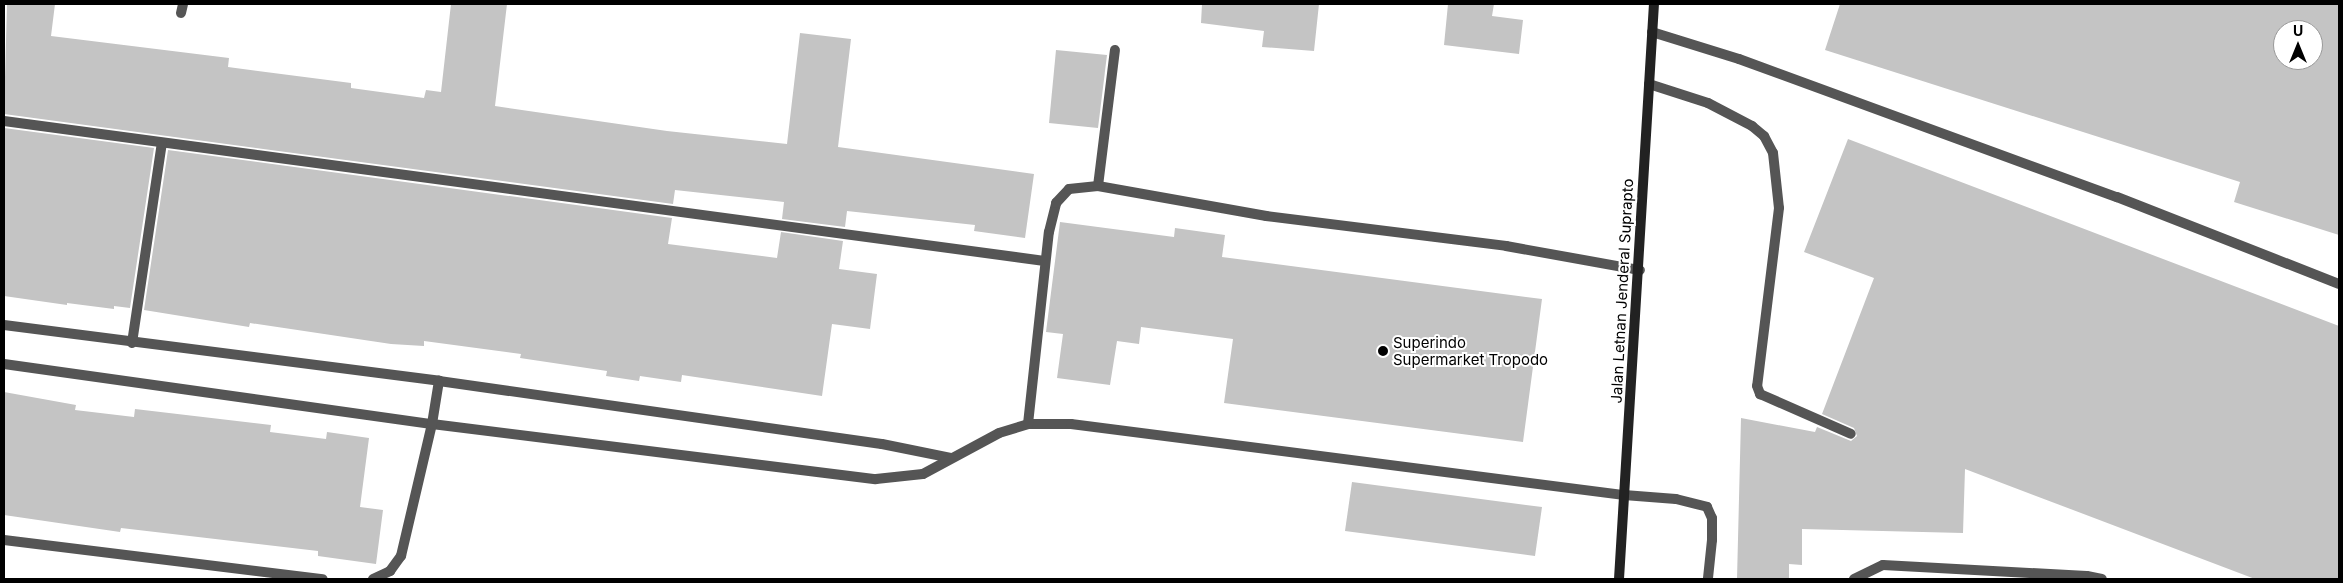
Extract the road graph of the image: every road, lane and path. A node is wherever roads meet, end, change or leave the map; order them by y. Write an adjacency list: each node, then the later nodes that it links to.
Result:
1 (1654, 4): 2 (main road, Jalan Letnan Jenderal Suprapto)
2 (1652, 32): 4 (main road, Jalan Letnan Jenderal Suprapto); 10 (street)
3 (1114, 50): 7 (street)
4 (1649, 84): 9 (main road, Jalan Letnan Jenderal Suprapto); 17 (street)
5 (4, 122): 6 (street)
6 (162, 143): 8 (street); 12 (street)
7 (1098, 186): 8 (street); 9 (street)
8 (1045, 261): 16 (street)
9 (1640, 270): 19 (main road, Jalan Letnan Jenderal Suprapto)
10 (2339, 284)
11 (4, 325): 12 (street)
12 (132, 343): 14 (street)
13 (4, 364): 15 (street)
14 (439, 381): 15 (street); 18 (street)
15 (432, 424): 18 (street); 22 (street)
16 (1028, 424): 18 (street); 19 (street)
17 (1851, 434)
18 (951, 458)
19 (1624, 495): 23 (main road, Jalan Letnan Jenderal Suprapto); 24 (street)
20 (4, 540): 21 (street)
21 (323, 579)
22 (373, 579)
23 (1619, 579)
24 (1708, 579)
25 (1854, 579): 26 (street)
26 (2102, 579)

